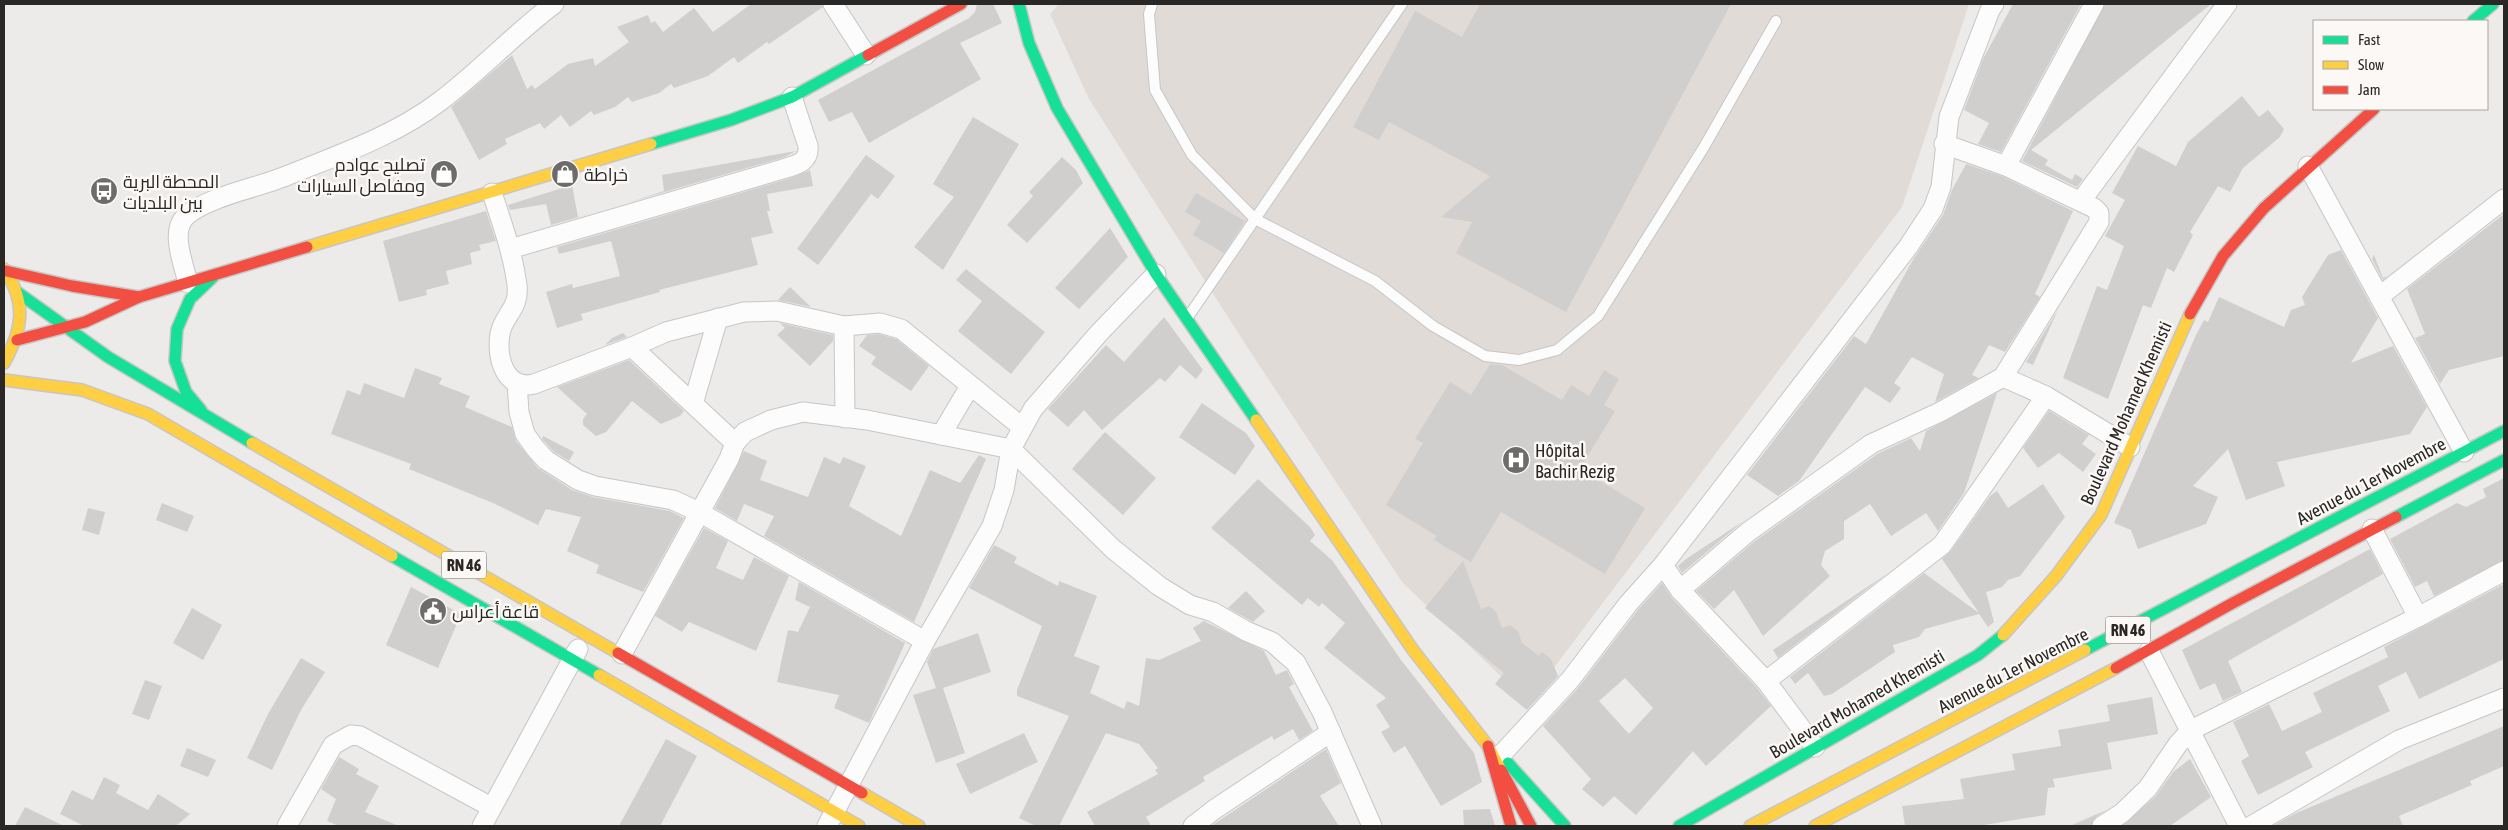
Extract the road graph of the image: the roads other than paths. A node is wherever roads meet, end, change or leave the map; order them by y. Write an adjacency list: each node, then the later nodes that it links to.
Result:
1 (554, 4): 27 (street)
2 (833, 4): 13 (street)
3 (961, 4): 13 (main road)
4 (1019, 4): 25 (main road)
5 (1152, 4): 22 (lane)
6 (1402, 4): 22 (lane)
7 (1994, 4): 16 (street)
8 (2094, 4): 17 (street)
9 (2227, 4): 21 (street)
10 (2493, 4): 11 (main road)
11 (2475, 20)
12 (1776, 21): 22 (lane)
13 (866, 55): 14 (main road)
14 (792, 97): 19 (main road); 23 (street)
15 (2373, 110): 18 (main road, Boulevard Mohamed Khemisti)
16 (1944, 144): 17 (street); 56 (street)
17 (2006, 166): 21 (street)
18 (2308, 166): 29 (street); 50 (main road, Boulevard Mohamed Khemisti)
19 (492, 193): 23 (street); 26 (main road)
20 (2504, 198): 29 (street)
21 (2081, 202): 38 (street)
22 (1255, 219): 32 (lane)
23 (510, 249): 40 (street)
24 (5, 270): 28 (main road); 30 (main road)
25 (1156, 274): 32 (main road); 46 (street)
26 (213, 276): 27 (main road); 44 (main road)
27 (188, 283): 30 (main road)
28 (17, 292): 34 (main road, RN 46); 35 (main road)
29 (2380, 296): 52 (street)
30 (139, 297): 34 (main road)
31 (718, 318): 33 (street); 36 (street); 43 (street)
32 (1187, 318): 70 (main road)
33 (844, 326): 41 (street); 45 (street)
34 (66, 328): 35 (main road); 44 (main road, RN 46)
35 (16, 340): 37 (main road)
36 (632, 347): 40 (street); 43 (street)
37 (4, 363)
38 (2003, 377): 42 (street); 58 (street)
39 (4, 380): 64 (main road, RN 46)
40 (517, 384): 54 (street)
41 (970, 386): 46 (street); 48 (street)
42 (2046, 396): 50 (street); 65 (street)
43 (693, 404): 49 (street)
44 (207, 417): 60 (main road, RN 46)
45 (845, 418): 48 (street); 49 (street)
46 (1022, 427): 51 (street)
47 (2504, 431): 52 (main road, Avenue du 1er Novembre / RN 46)
48 (941, 435): 51 (street)
49 (735, 443): 54 (street)
50 (2130, 446): 69 (main road, Boulevard Mohamed Khemisti)
51 (1010, 449): 61 (street); 68 (street)
52 (2464, 452): 84 (main road, Avenue du 1er Novembre / RN 46)
53 (2504, 460): 55 (main road, RN 46)
54 (700, 512): 61 (street); 63 (street)
55 (2372, 529): 59 (street); 62 (main road, RN 46)
56 (1663, 565): 58 (street); 70 (street)
57 (2504, 571): 59 (street)
58 (1680, 590): 65 (street)
59 (2418, 617): 67 (street)
60 (585, 634): 63 (main road, RN 46); 64 (street)
61 (925, 641): 71 (street)
62 (2149, 651): 67 (street); 85 (main road, RN 46)
63 (622, 654): 71 (main road, RN 46)
64 (572, 659): 72 (street); 73 (main road, RN 46)
65 (1766, 681): 69 (street)
66 (2504, 698): 88 (street)
67 (2191, 730): 86 (street); 87 (street)
68 (1331, 732): 78 (street); 79 (street)
69 (1814, 748): 83 (main road, Boulevard Mohamed Khemisti)
70 (1495, 751): 80 (main road); 81 (main road); 82 (main road)
71 (847, 786): 73 (street); 77 (main road, RN 46)
72 (491, 807): 74 (street); 75 (street)
73 (830, 819): 76 (main road, RN 46)
74 (287, 826)
75 (482, 826)
76 (859, 826)
77 (919, 826)
78 (1193, 826)
79 (1372, 826)
80 (1511, 826)
81 (1531, 826)
82 (1565, 826)
83 (1679, 826)
84 (1750, 826)
85 (1815, 826)
86 (2102, 826)
87 (2239, 826)
88 (2251, 826)

